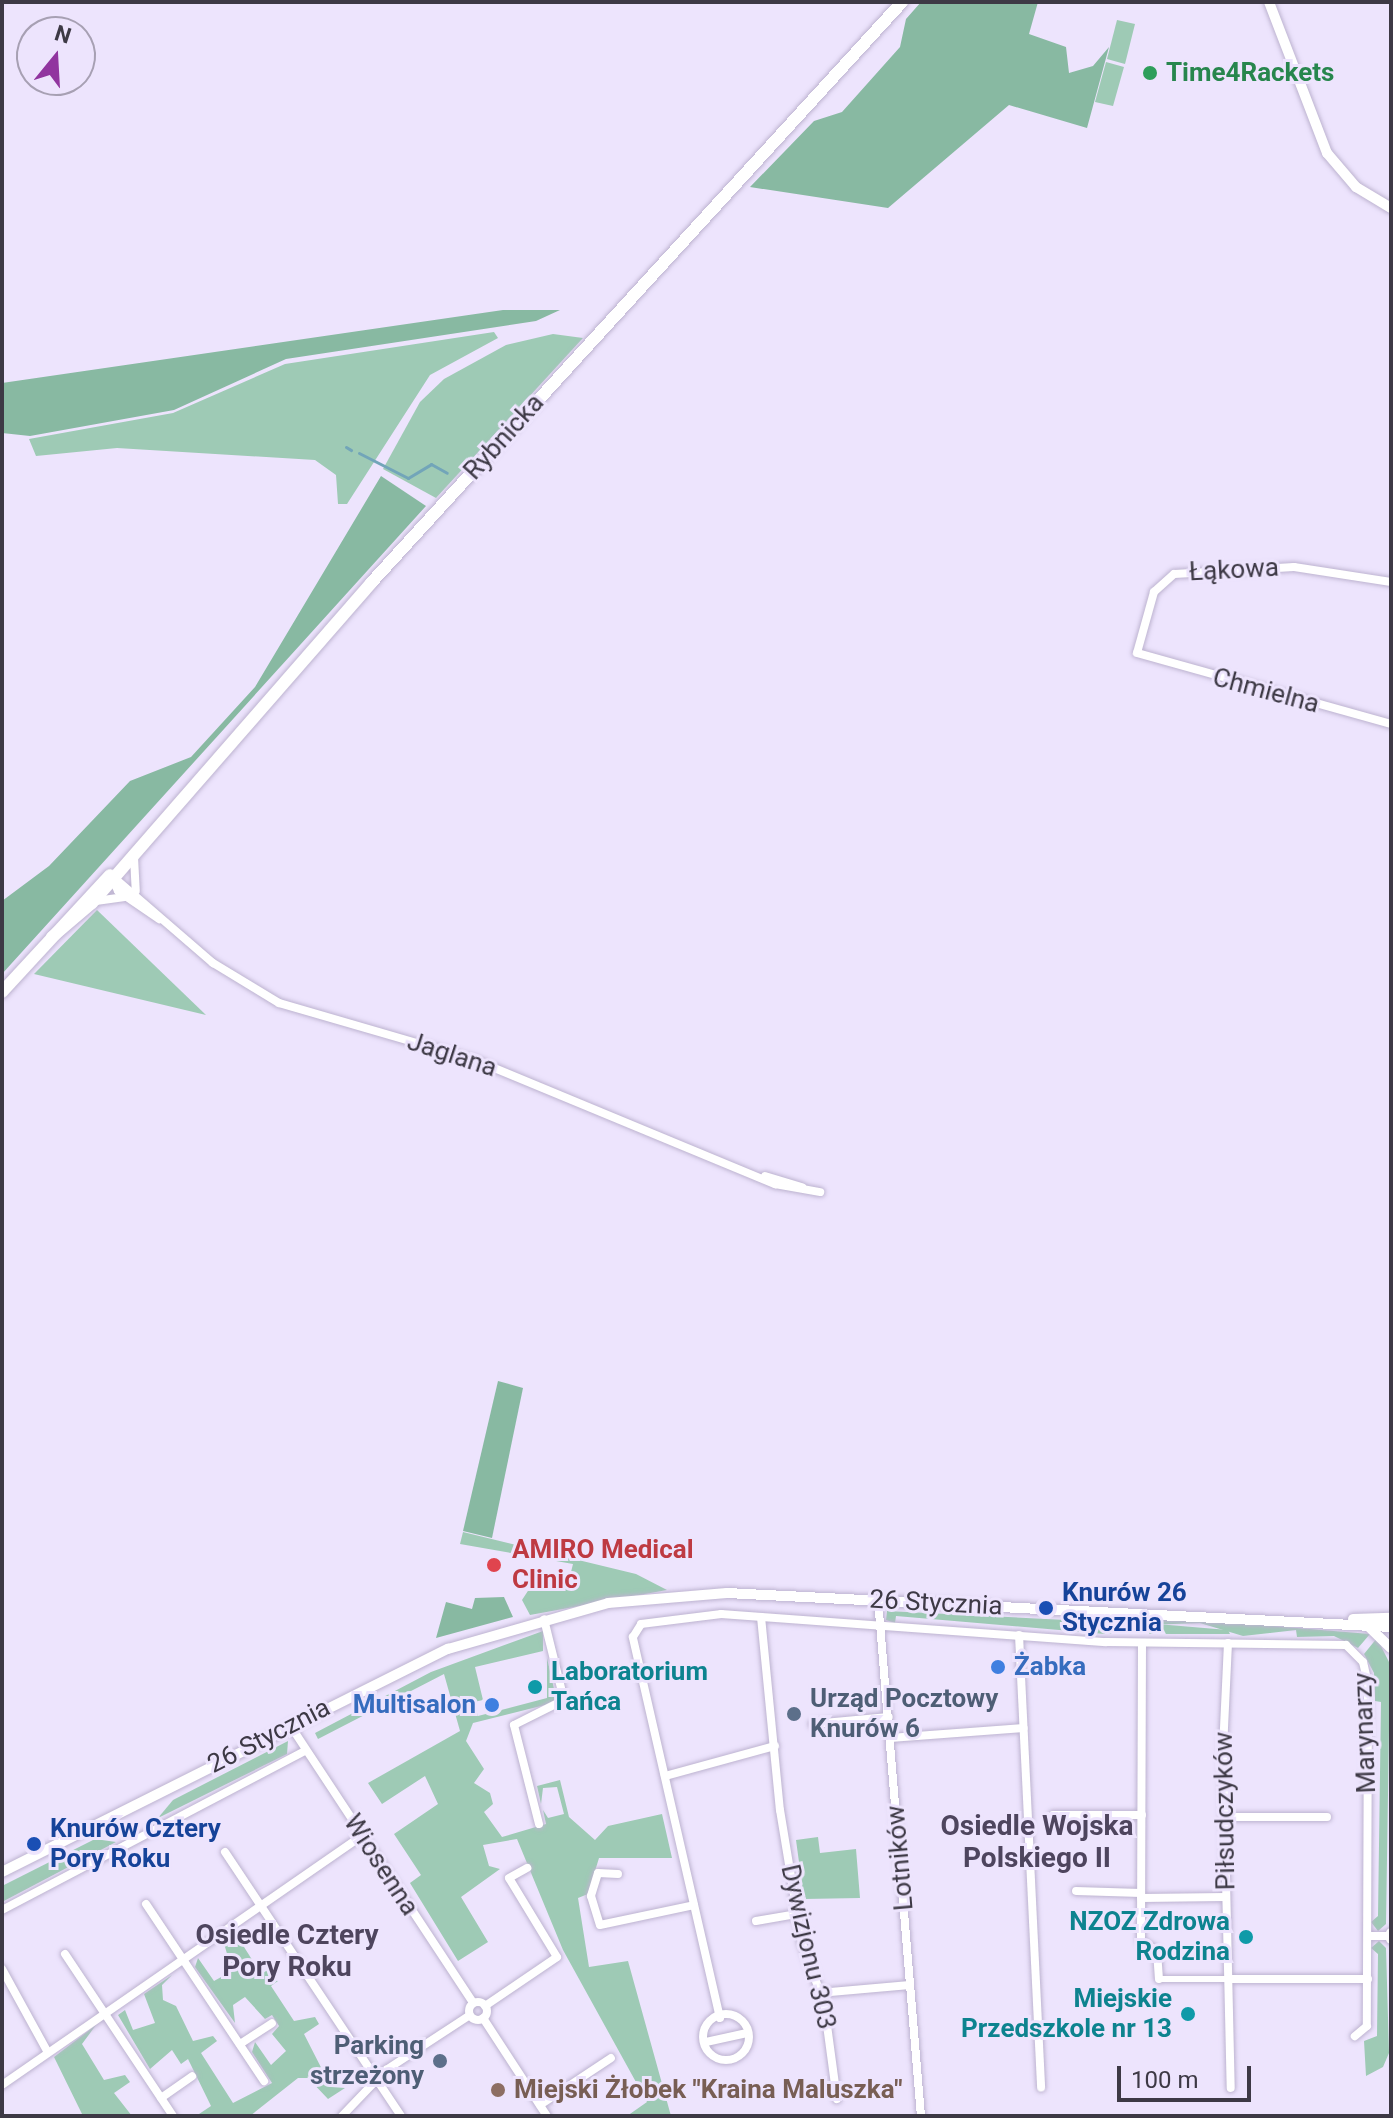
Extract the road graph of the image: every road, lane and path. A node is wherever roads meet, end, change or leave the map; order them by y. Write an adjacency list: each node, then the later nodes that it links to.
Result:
1 (902, 2): 7 (main road, Rybnicka)
2 (1269, 2): 3 (street)
3 (1391, 208)
4 (1391, 582): 5 (street, Łąkowa)
5 (1142, 657): 6 (street, Chmielna)
6 (1391, 724)
7 (137, 845): 8 (main road, Rybnicka); 9 (street)
8 (110, 875): 9 (street, Jaglana); 10 (street, Jaglana); 11 (main road, Rybnicka); 13 (main road, Rybnicka)
9 (136, 892): 12 (street, Jaglana)
10 (126, 897): 11 (street); 12 (street, Jaglana)
11 (92, 903): 13 (main road, Rybnicka)
12 (163, 921): 15 (street, Jaglana)
13 (52, 937): 14 (main road, Rybnicka)
14 (2, 992)
15 (820, 1192)
16 (878, 1600): 19 (street, 26 Stycznia); 20 (street, 26 Stycznia); 21 (street, Lotników)
17 (761, 1617): 21 (street, Marynarzy); 33 (street, Dywizjonu 303); 35 (street, Marynarzy)
18 (1388, 1617): 20 (street, 26 Stycznia)
19 (544, 1618): 30 (street, 26 Stycznia); 40 (street)
20 (1331, 1621): 22 (street, 26 Stycznia)
21 (881, 1625): 24 (street, Marynarzy); 28 (street, Lotników)
22 (1367, 1626): 23 (street, 26 Stycznia); 27 (street)
23 (1391, 1627)
24 (1019, 1635): 25 (street, Marynarzy); 31 (street)
25 (1142, 1643): 26 (street, Marynarzy); 37 (street)
26 (1228, 1643): 38 (street, Piłsudczyków); 55 (street, Marynarzy)
27 (1391, 1648)
28 (889, 1717): 29 (street); 32 (street, Lotników)
29 (813, 1724)
30 (290, 1725): 34 (street, Wiosenna); 44 (street, 26 Stycznia)
31 (1024, 1728): 32 (street); 82 (street)
32 (890, 1738): 63 (street, Lotników)
33 (775, 1746): 35 (street); 53 (street, Dywizjonu 303)
34 (305, 1751): 41 (street, Wiosenna); 52 (street, 26 Stycznia)
35 (665, 1776): 50 (street)
36 (1053, 1815): 37 (street)
37 (1142, 1815): 47 (street)
38 (1224, 1817): 39 (street); 48 (street, Piłsudczyków)
39 (1327, 1817)
40 (539, 1824)
41 (362, 1836): 51 (street); 65 (street, Wiosenna)
42 (225, 1852): 51 (street)
43 (527, 1868): 66 (street)
44 (2, 1872)
45 (618, 1874): 50 (street)
46 (1076, 1891): 47 (street)
47 (1141, 1896): 48 (street); 60 (street)
48 (1226, 1897): 61 (street, Piłsudczyków)
49 (146, 1904): 58 (street)
50 (694, 1905): 70 (street)
51 (261, 1906): 58 (street); 79 (street)
52 (2, 1910)
53 (797, 1914): 54 (street); 64 (street, Dywizjonu 303)
54 (756, 1921)
55 (1368, 1936): 56 (street); 62 (street, Marynarzy)
56 (1391, 1936)
57 (65, 1954): 67 (street)
58 (182, 1957): 67 (street); 75 (street)
59 (2, 1969): 76 (street)
60 (1159, 1979): 61 (street)
61 (1231, 1979): 62 (street); 83 (street, Piłsudczyków)
62 (1368, 1979): 73 (street, Marynarzy)
63 (910, 1985): 64 (street); 91 (street, Lotników)
64 (819, 1993): 85 (street, Dywizjonu 303)
65 (473, 2003): 66 (street); 68 (street)
66 (485, 2006): 69 (street)
67 (103, 2012): 76 (street); 84 (street)
68 (470, 2015): 69 (street); 79 (street)
69 (483, 2018): 86 (street)
70 (720, 2018): 72 (street); 74 (street)
71 (272, 2023): 75 (street)
72 (747, 2033): 74 (street); 74 (street)
73 (1355, 2036)
74 (706, 2042)
75 (240, 2044): 80 (street)
76 (47, 2051): 81 (street)
77 (611, 2058): 86 (street)
78 (192, 2076): 84 (street)
79 (377, 2080): 88 (street); 89 (street)
80 (264, 2081)
81 (2, 2085)
82 (1041, 2087)
83 (1231, 2088)
84 (161, 2098): 87 (street)
85 (837, 2099)
86 (540, 2105): 90 (street)
87 (173, 2116)
88 (342, 2116)
89 (401, 2116)
90 (547, 2116)
91 (921, 2116)

